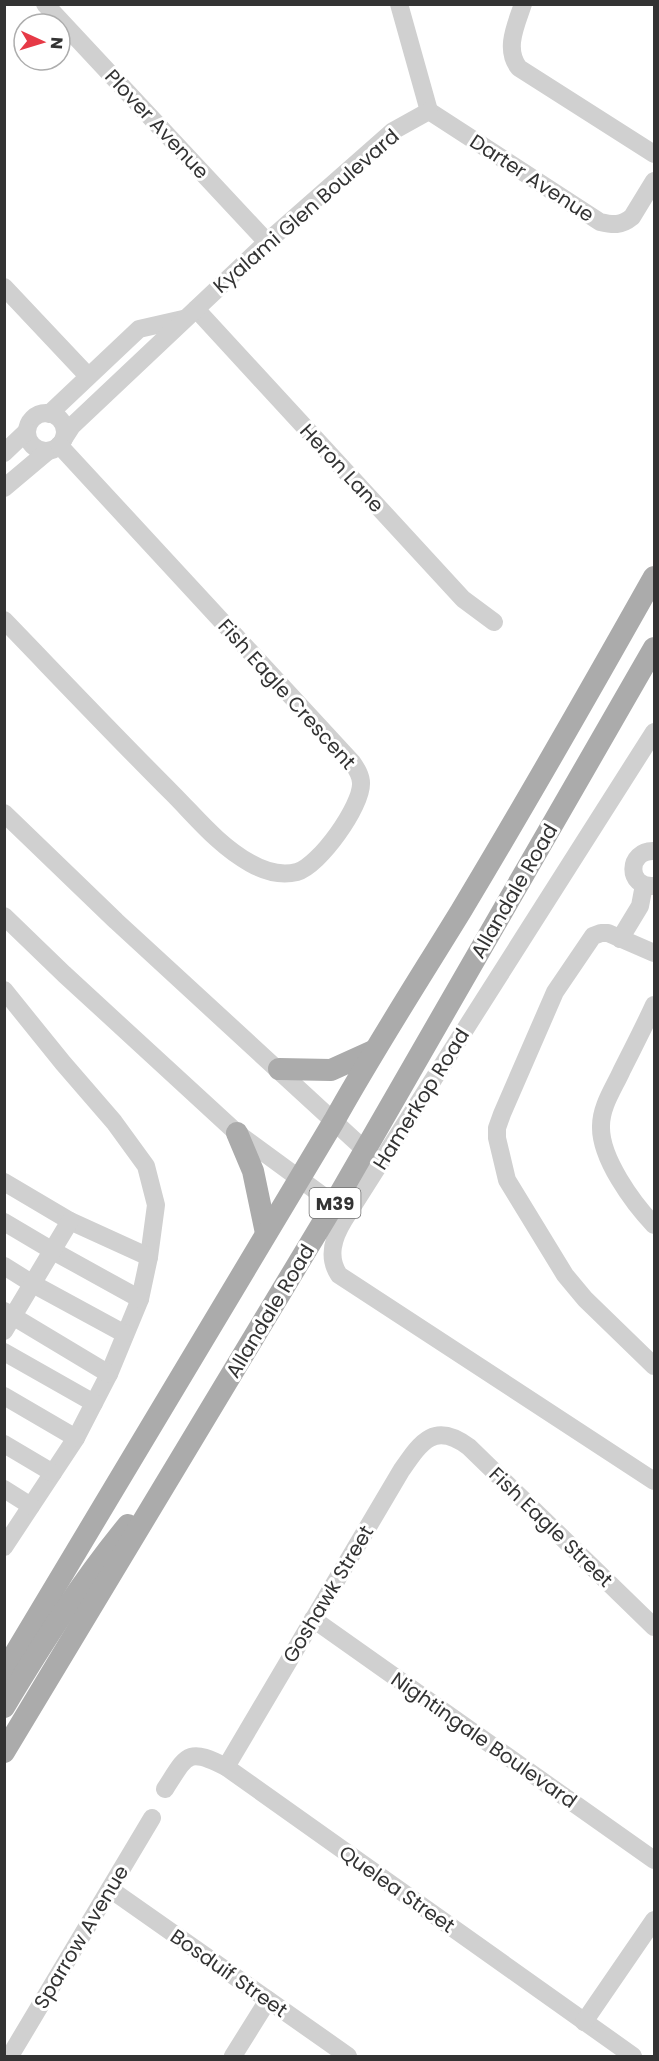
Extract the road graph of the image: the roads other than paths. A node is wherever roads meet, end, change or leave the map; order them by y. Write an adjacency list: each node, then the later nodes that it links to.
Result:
1 (399, 4): 4 (street)
2 (523, 4): 5 (street)
3 (47, 5): 7 (street, Plover Avenue)
4 (429, 111): 6 (street, Darter Avenue); 7 (street, Kyalami Glen Boulevard)
5 (654, 154)
6 (654, 181)
7 (267, 242): 9 (street, Kyalami Glen Boulevard)
8 (4, 287): 10 (street)
9 (190, 313): 10 (street); 13 (street, Kyalami Glen Boulevard); 18 (street, Heron Lane)
10 (87, 376): 11 (street)
11 (49, 414): 12 (street); 13 (street)
12 (27, 431): 13 (street); 14 (street)
13 (57, 445): 15 (street, Kyalami Glen Boulevard); 17 (street, Fish Eagle Crescent)
14 (4, 453)
15 (4, 488)
16 (654, 577): 29 (main road, Allandale Road / M39)
17 (4, 620)
18 (494, 622)
19 (654, 648): 33 (main road, Allandale Road / M39)
20 (654, 732): 58 (street, Hamerkop Road)
21 (4, 813): 30 (street)
22 (654, 851): 23 (street)
23 (649, 885): 25 (street)
24 (4, 916): 32 (street)
25 (620, 939): 26 (street); 49 (street)
26 (654, 953)
27 (4, 990): 42 (street)
28 (654, 1005): 39 (street)
29 (373, 1051): 30 (main road); 31 (main road, Allandale Road / M39)
30 (279, 1069): 31 (street)
31 (334, 1121): 33 (street); 34 (main road, Allandale Road / M39)
32 (237, 1133): 34 (street); 40 (main road)
33 (365, 1150): 36 (main road, Allandale Road / M39)
34 (299, 1177): 36 (street); 40 (main road, Allandale Road / M39)
35 (4, 1182): 37 (street)
36 (334, 1204): 56 (main road, Allandale Road / M39)
37 (70, 1221): 41 (street); 42 (street)
38 (4, 1222): 41 (street)
39 (654, 1225)
40 (266, 1233): 62 (main road, Allandale Road / M39)
41 (53, 1251): 44 (street); 45 (street)
42 (149, 1257): 45 (street)
43 (4, 1266): 44 (street)
44 (33, 1284): 46 (street); 47 (street)
45 (140, 1299): 47 (street)
46 (7, 1320): 50 (street)
47 (125, 1334): 50 (street)
48 (4, 1352): 52 (street)
49 (654, 1366)
50 (110, 1374): 52 (street)
51 (4, 1396): 54 (street)
52 (94, 1403): 54 (street)
53 (443, 1435): 63 (street, Goshawk Street); 64 (street, Fish Eagle Street)
54 (76, 1438): 57 (street)
55 (4, 1444): 57 (street)
56 (175, 1469): 67 (main road); 68 (main road, Allandale Road / M39)
57 (53, 1473): 60 (street)
58 (654, 1481)
59 (4, 1489): 60 (street)
60 (31, 1506): 61 (street)
61 (6, 1540)
62 (40, 1612): 65 (main road); 66 (main road, Allandale Road / M39)
63 (313, 1619): 69 (street, Goshawk Street); 72 (street, Nightingale Boulevard)
64 (654, 1627)
65 (4, 1660)
66 (4, 1672)
67 (4, 1707)
68 (4, 1752)
69 (226, 1767): 70 (street, Quelea Street); 76 (street, Quelea Street)
70 (165, 1789)
71 (152, 1818): 73 (street, Sparrow Avenue)
72 (654, 1860)
73 (110, 1889): 75 (street, Bosduif Street); 77 (street, Sparrow Avenue)
74 (654, 1920): 76 (street)
75 (268, 2000): 78 (street); 79 (street, Bosduif Street)
76 (584, 2022): 80 (street, Quelea Street)
77 (10, 2056)
78 (233, 2056)
79 (348, 2056)
80 (633, 2056)

